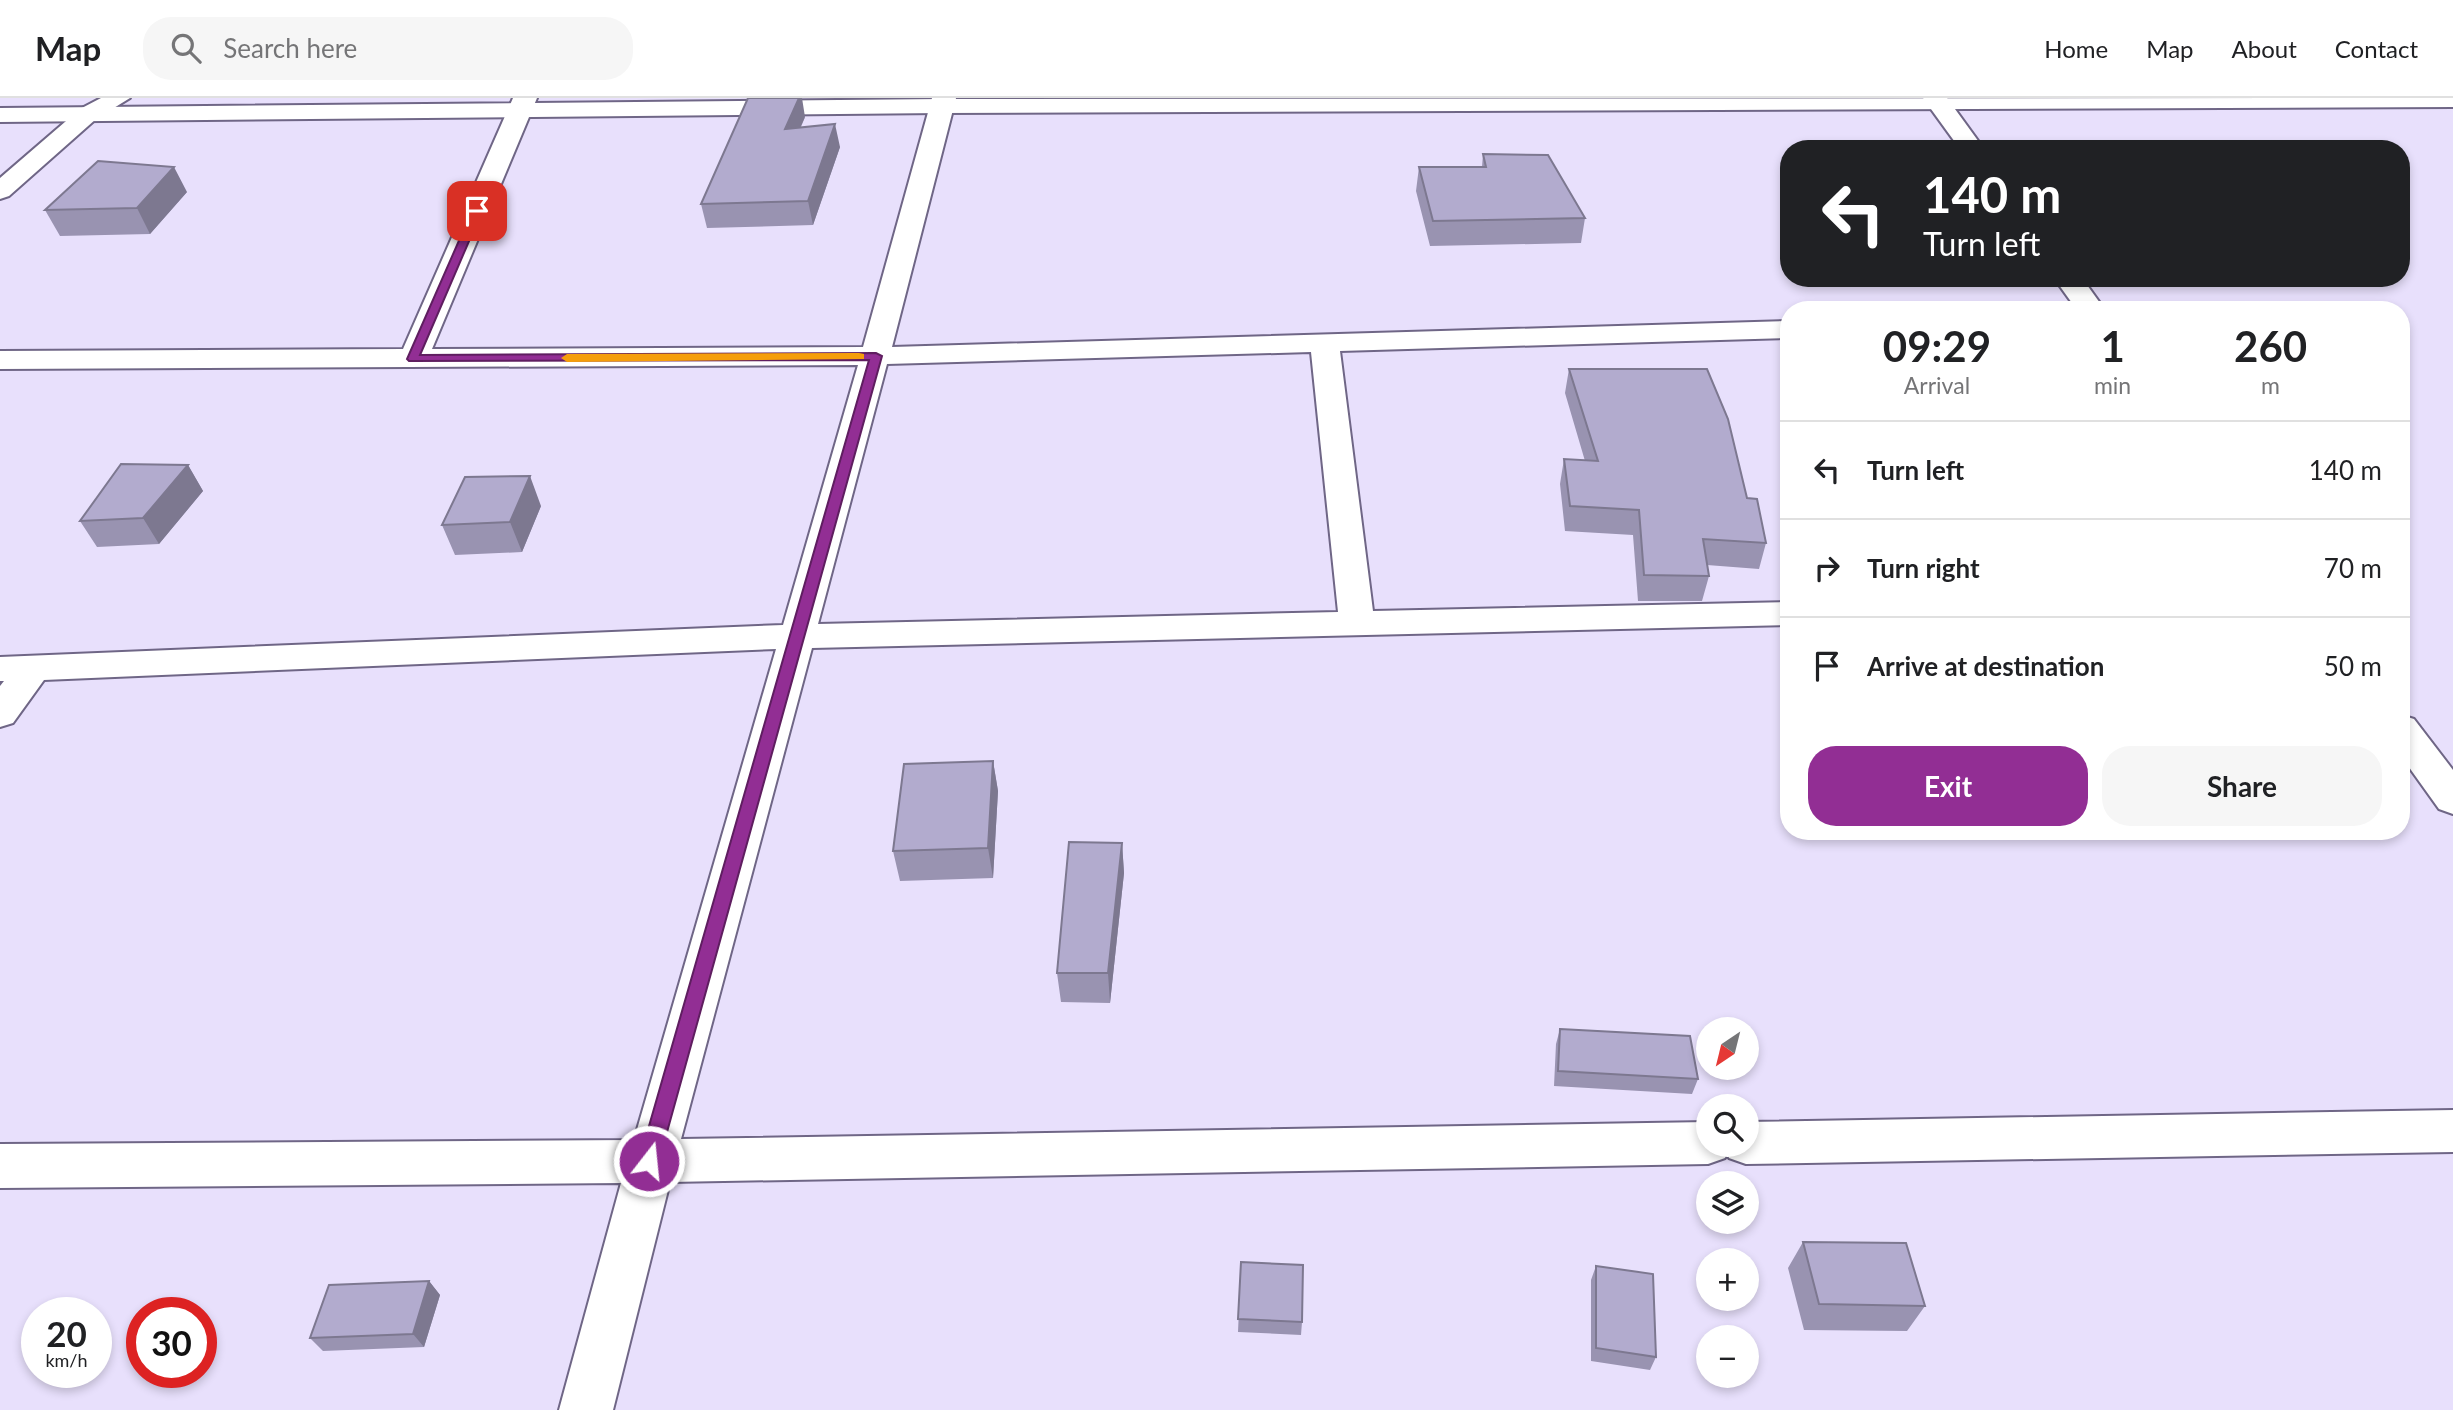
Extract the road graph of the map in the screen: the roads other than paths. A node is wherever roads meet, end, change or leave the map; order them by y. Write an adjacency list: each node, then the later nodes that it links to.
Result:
1 (118, 98): 7 (street)
2 (2453, 100): 3 (street)
3 (1937, 101): 5 (street); 9 (street)
4 (943, 102): 5 (street); 6 (street); 13 (street)
5 (1297, 102)
6 (522, 105): 7 (street); 15 (street)
7 (88, 114): 8 (street); 10 (street)
8 (0, 115)
9 (1965, 140)
10 (0, 191)
11 (1780, 329): 12 (street)
12 (1325, 343): 13 (street); 19 (street)
13 (876, 356): 15 (street); 20 (street)
14 (64, 359): 15 (street); 16 (street); 17 (street)
15 (413, 359)
16 (0, 360)
17 (0, 387)
18 (1780, 614): 19 (street)
19 (1357, 624): 20 (street)
20 (796, 636): 21 (street); 28 (street)
21 (16, 669): 22 (street)
22 (0, 714)
23 (2410, 740): 24 (street)
24 (2453, 799)
25 (2453, 1131): 27 (street)
26 (1696, 1143): 28 (street)
27 (1759, 1143)
28 (649, 1161): 29 (street); 30 (street)
29 (0, 1166)
30 (586, 1410)

